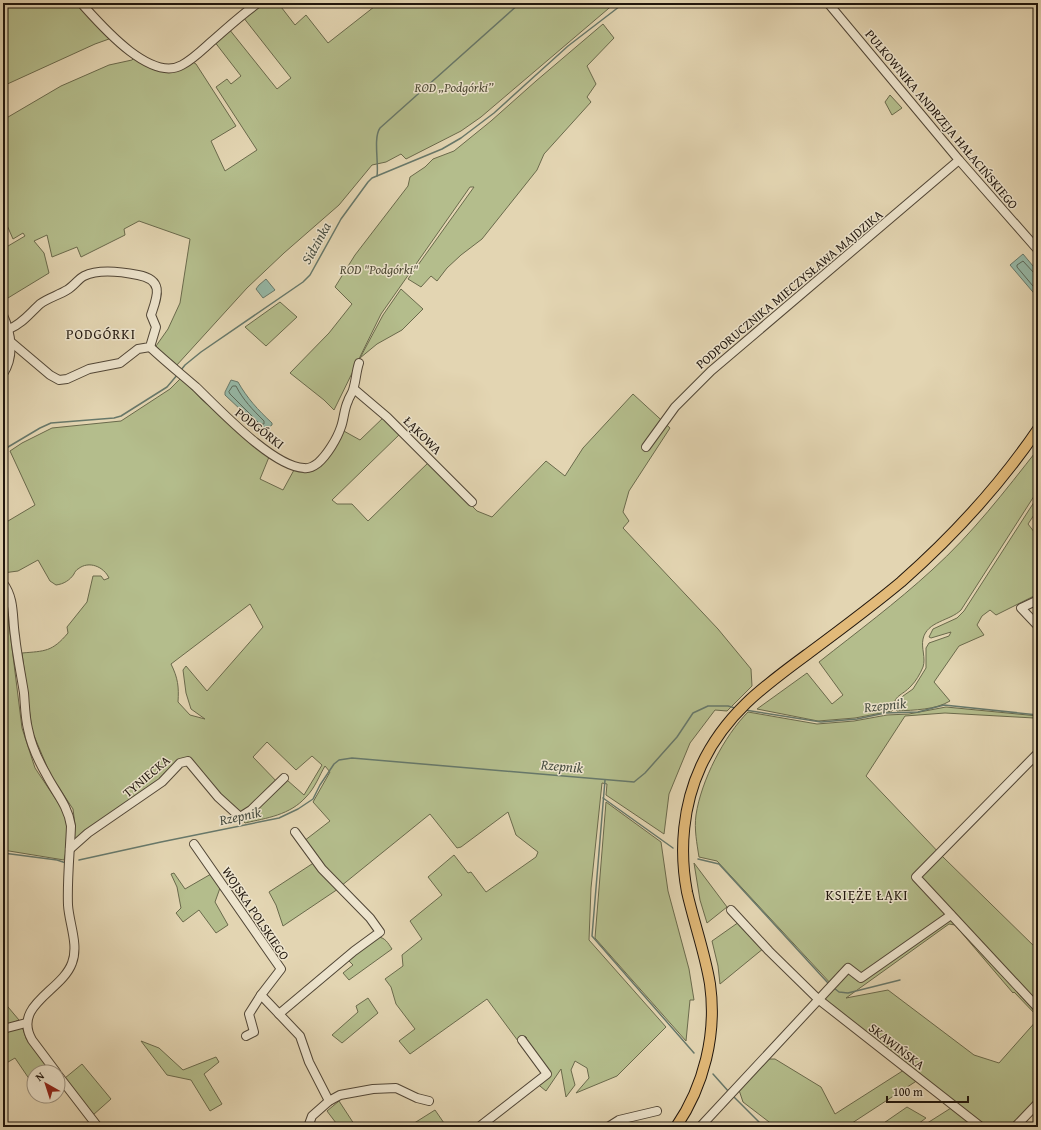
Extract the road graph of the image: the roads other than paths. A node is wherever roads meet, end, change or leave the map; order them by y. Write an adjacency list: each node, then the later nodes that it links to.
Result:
1 (81, 3): 2 (street)
2 (258, 3)
3 (828, 3): 4 (street, PUŁKOWNIKA ANDRZEJA HAŁACIŃSKIEGO)
4 (959, 160): 5 (street, PUŁKOWNIKA ANDRZEJA HAŁACIŃSKIEGO); 14 (street, PODPORUCZNIKA MIECZYSŁAWA MAJDZIKA)
5 (1038, 250)
6 (3, 315): 7 (street)
7 (9, 329): 8 (street); 9 (street)
8 (11, 342): 9 (street); 11 (street)
9 (150, 347): 12 (street, PODGÓRKI)
10 (359, 363): 12 (street, PODGÓRKI)
11 (3, 374)
12 (354, 389): 15 (street, ŁĄKOWA)
13 (1038, 429): 44 (main road)
14 (646, 447)
15 (472, 502)
16 (3, 584): 23 (street)
17 (1038, 600): 18 (street)
18 (1038, 626)
19 (1038, 753): 25 (street)
20 (284, 778): 23 (street, TYNIECKA)
21 (295, 832): 29 (street)
22 (194, 844): 26 (street, WOJSKA POLSKIEGO)
23 (69, 857): 30 (street)
24 (731, 910): 27 (street, SKAWIŃSKA)
25 (952, 914): 27 (street); 28 (street)
26 (261, 995): 29 (street); 32 (street, WOJSKA POLSKIEGO)
27 (818, 1000): 45 (street); 46 (street, SKAWIŃSKA)
28 (1038, 1008)
29 (279, 1014): 36 (street)
30 (26, 1023): 31 (street); 34 (street)
31 (3, 1030)
32 (246, 1036)
33 (522, 1040): 42 (street)
34 (50, 1064)
35 (66, 1085): 40 (street)
36 (329, 1101): 37 (street); 41 (street)
37 (429, 1102)
38 (1038, 1103): 47 (street)
39 (657, 1111): 43 (street)
40 (98, 1127)
41 (308, 1127)
42 (479, 1127)
43 (608, 1127)
44 (676, 1127)
45 (700, 1127)
46 (981, 1127)
47 (1015, 1127)

